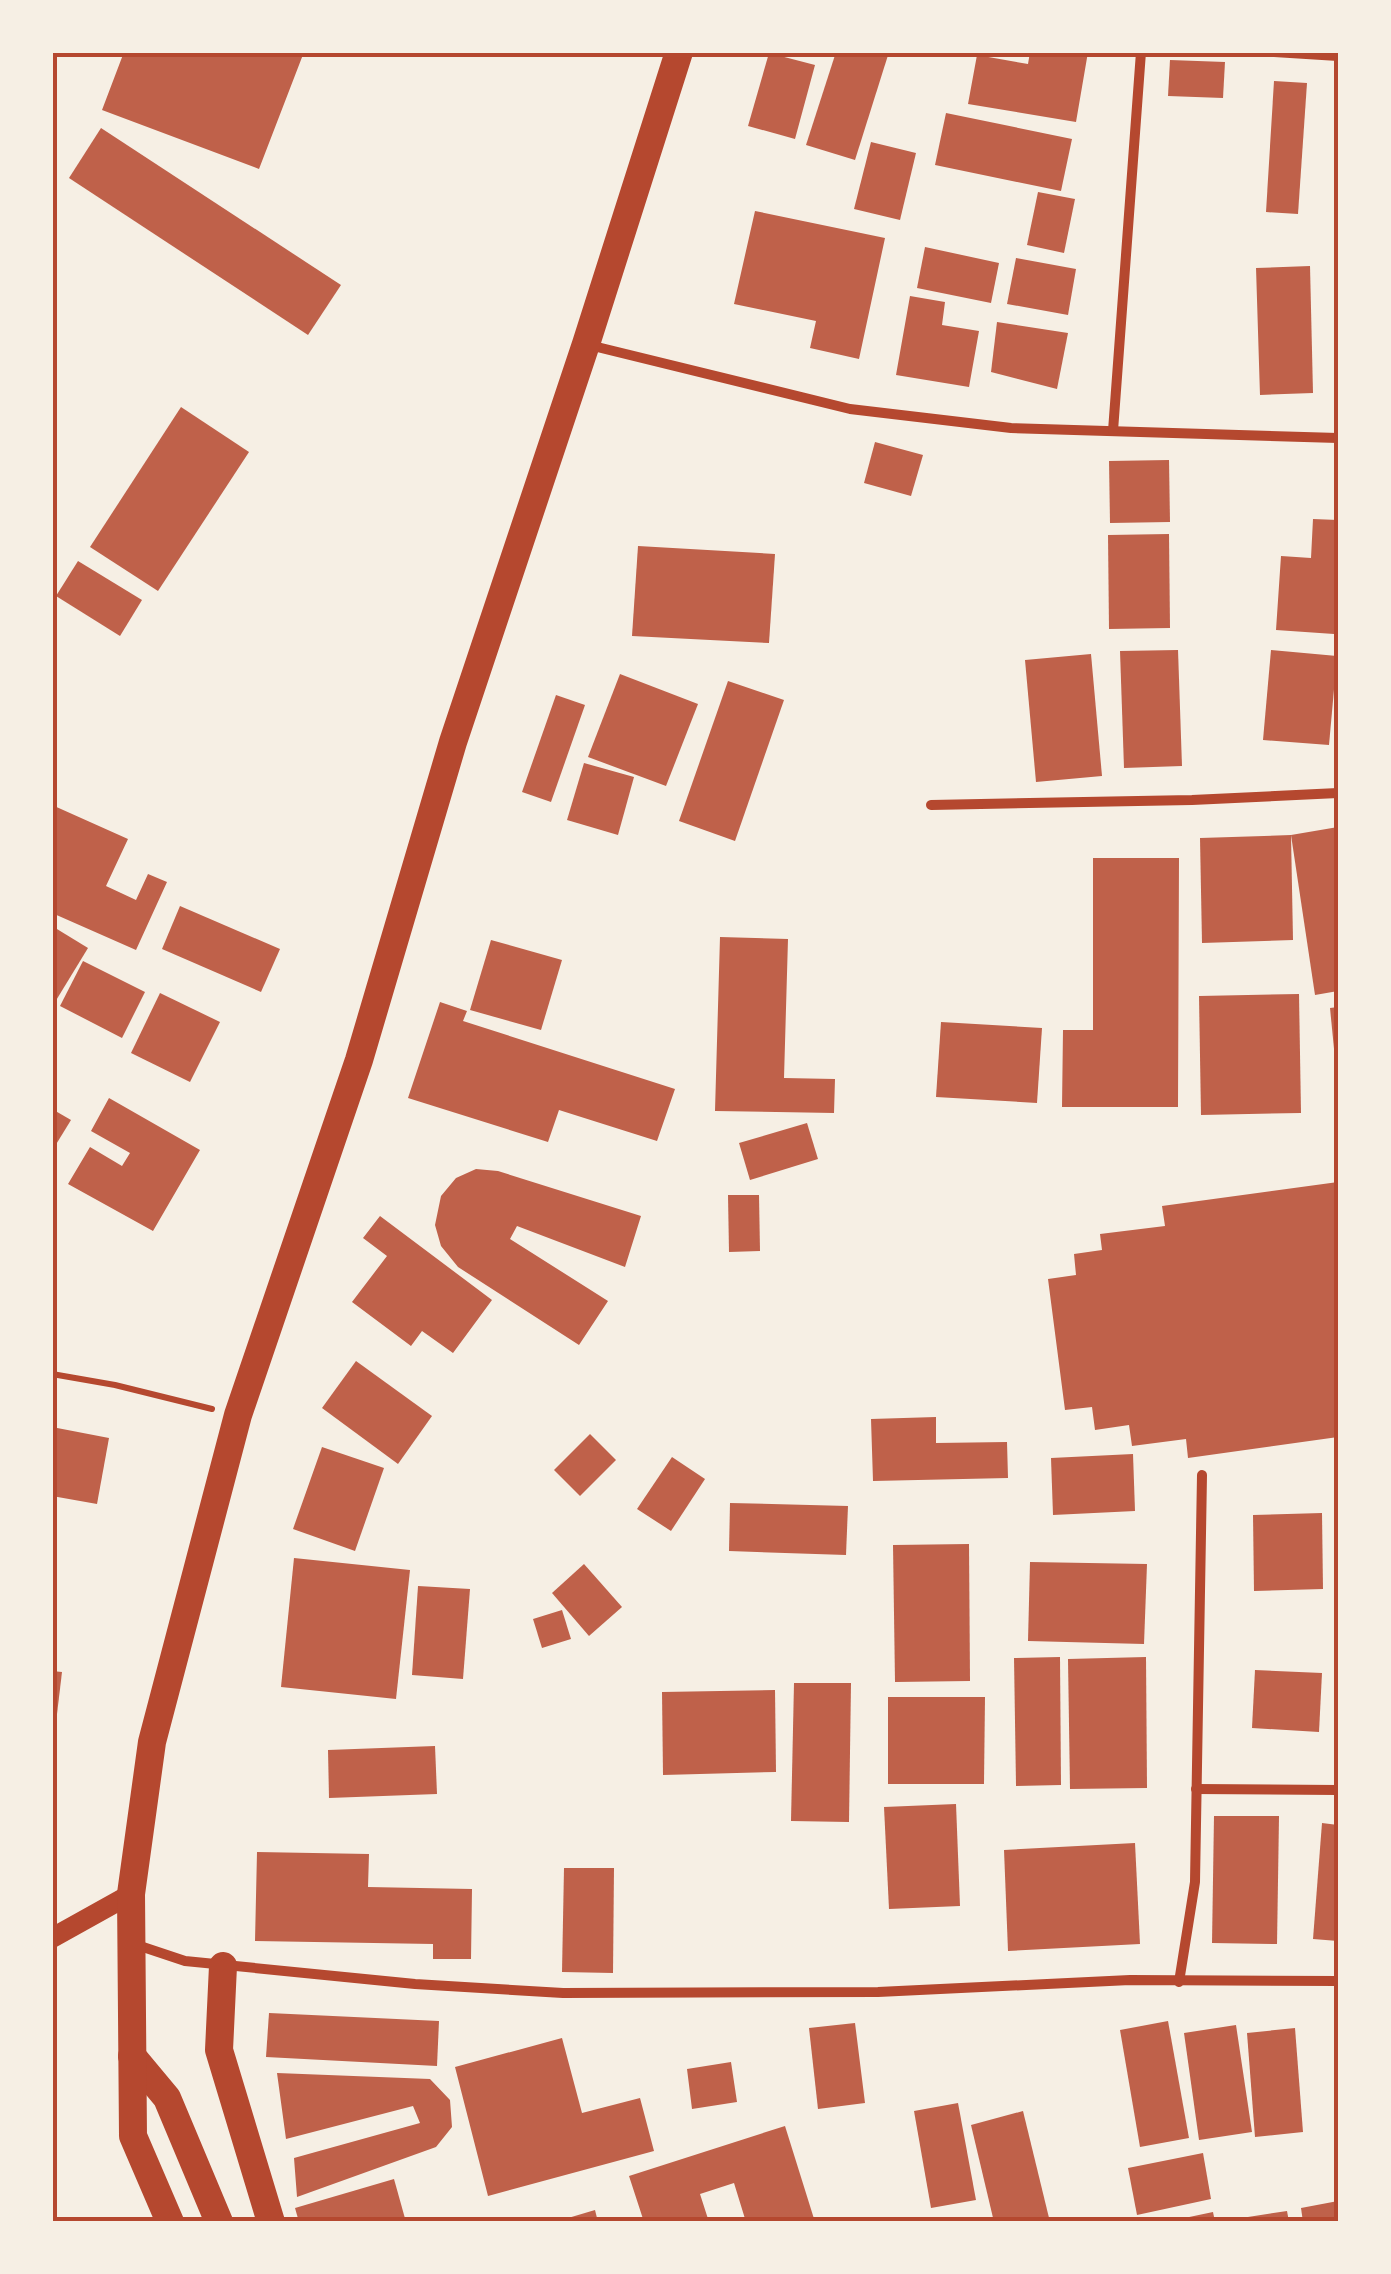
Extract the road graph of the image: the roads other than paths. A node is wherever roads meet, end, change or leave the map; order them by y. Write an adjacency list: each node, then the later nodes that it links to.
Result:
1 (679, 52): 3 (highway)
2 (1141, 52): 4 (street)
3 (586, 344): 4 (street); 11 (highway)
4 (1113, 431): 5 (street)
5 (1338, 438)
6 (1338, 793): 7 (street)
7 (931, 805)
8 (1202, 1475): 9 (street)
9 (1196, 1789): 10 (street); 16 (street)
10 (1338, 1790)
11 (130, 1894): 12 (main road); 13 (highway)
12 (52, 1938)
13 (130, 1942): 14 (street); 17 (highway)
14 (223, 1966): 16 (street); 20 (highway)
15 (1338, 1981): 16 (street)
16 (1179, 1982)
17 (132, 2056): 18 (highway); 19 (highway)
18 (170, 2222)
19 (219, 2222)
20 (271, 2222)

